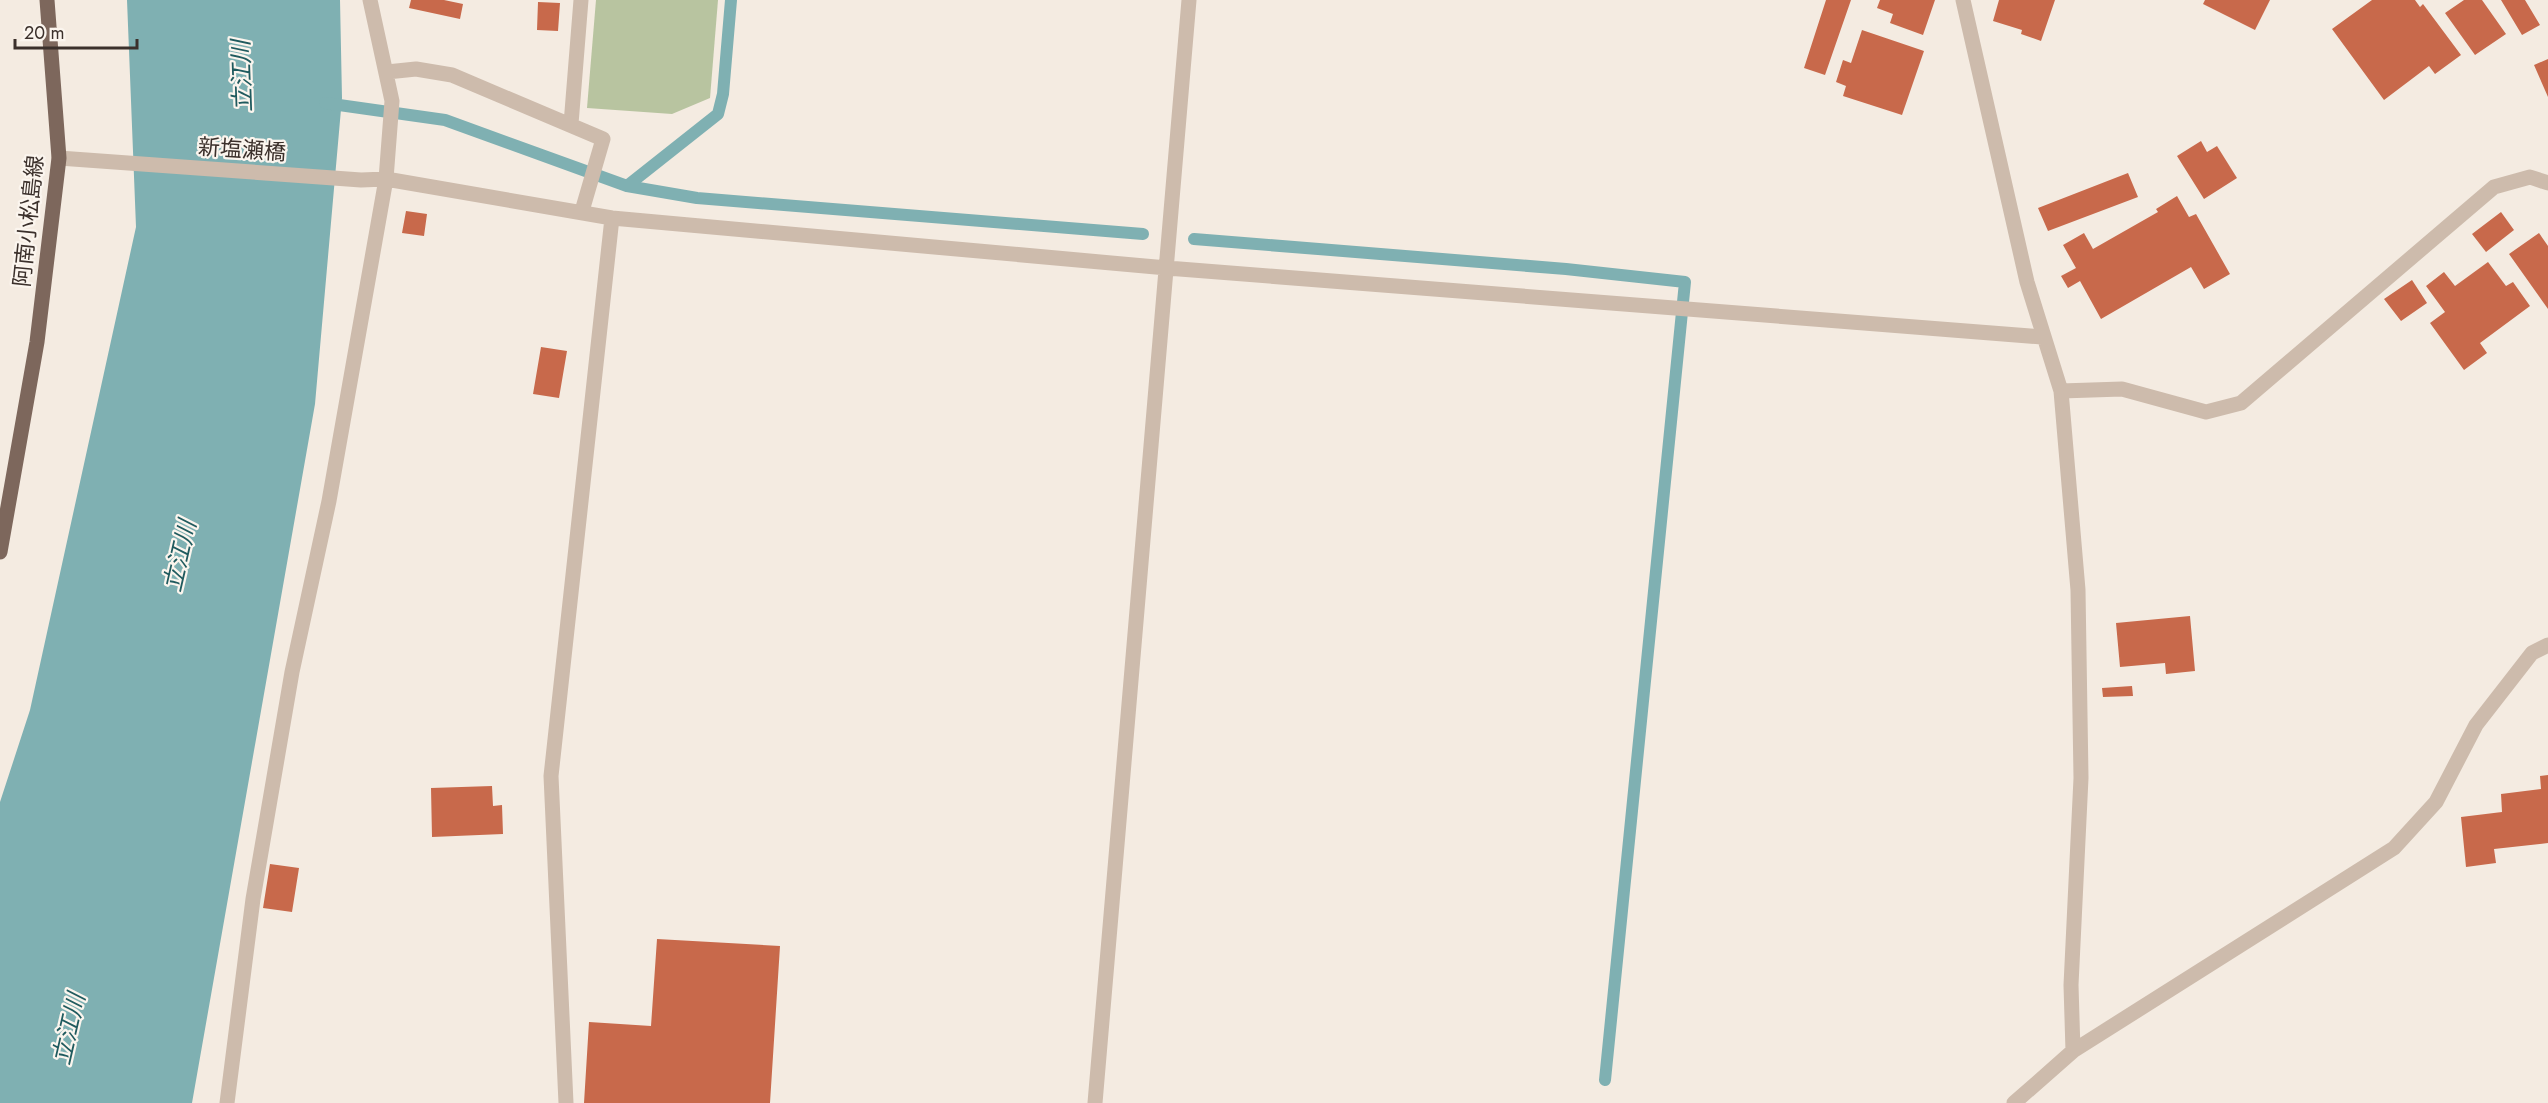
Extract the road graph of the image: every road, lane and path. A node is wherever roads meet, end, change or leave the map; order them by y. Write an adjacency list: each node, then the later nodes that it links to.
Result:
1 (47, 0): 8 (main road, 阿南小松島線)
2 (370, 0): 6 (street)
3 (581, 0): 7 (street)
4 (1189, 0): 13 (street)
5 (1963, 0): 14 (street)
6 (387, 72): 7 (street); 9 (street)
7 (571, 124): 11 (street)
8 (58, 158): 9 (street, 新塩瀬橋); 16 (main road, 阿南小松島線)
9 (386, 179): 11 (street, 新塩瀬橋); 19 (street)
10 (2548, 183): 15 (street)
11 (582, 212): 12 (street, 新塩瀬橋)
12 (612, 218): 13 (street, 新塩瀬橋); 20 (street)
13 (1167, 268): 14 (street, 新塩瀬橋); 21 (street)
14 (2042, 337): 15 (street)
15 (2061, 391): 18 (street)
16 (0, 552)
17 (2548, 645): 18 (street)
18 (2073, 1052): 22 (street)
19 (227, 1103)
20 (566, 1103)
21 (1095, 1103)
22 (2014, 1103)

